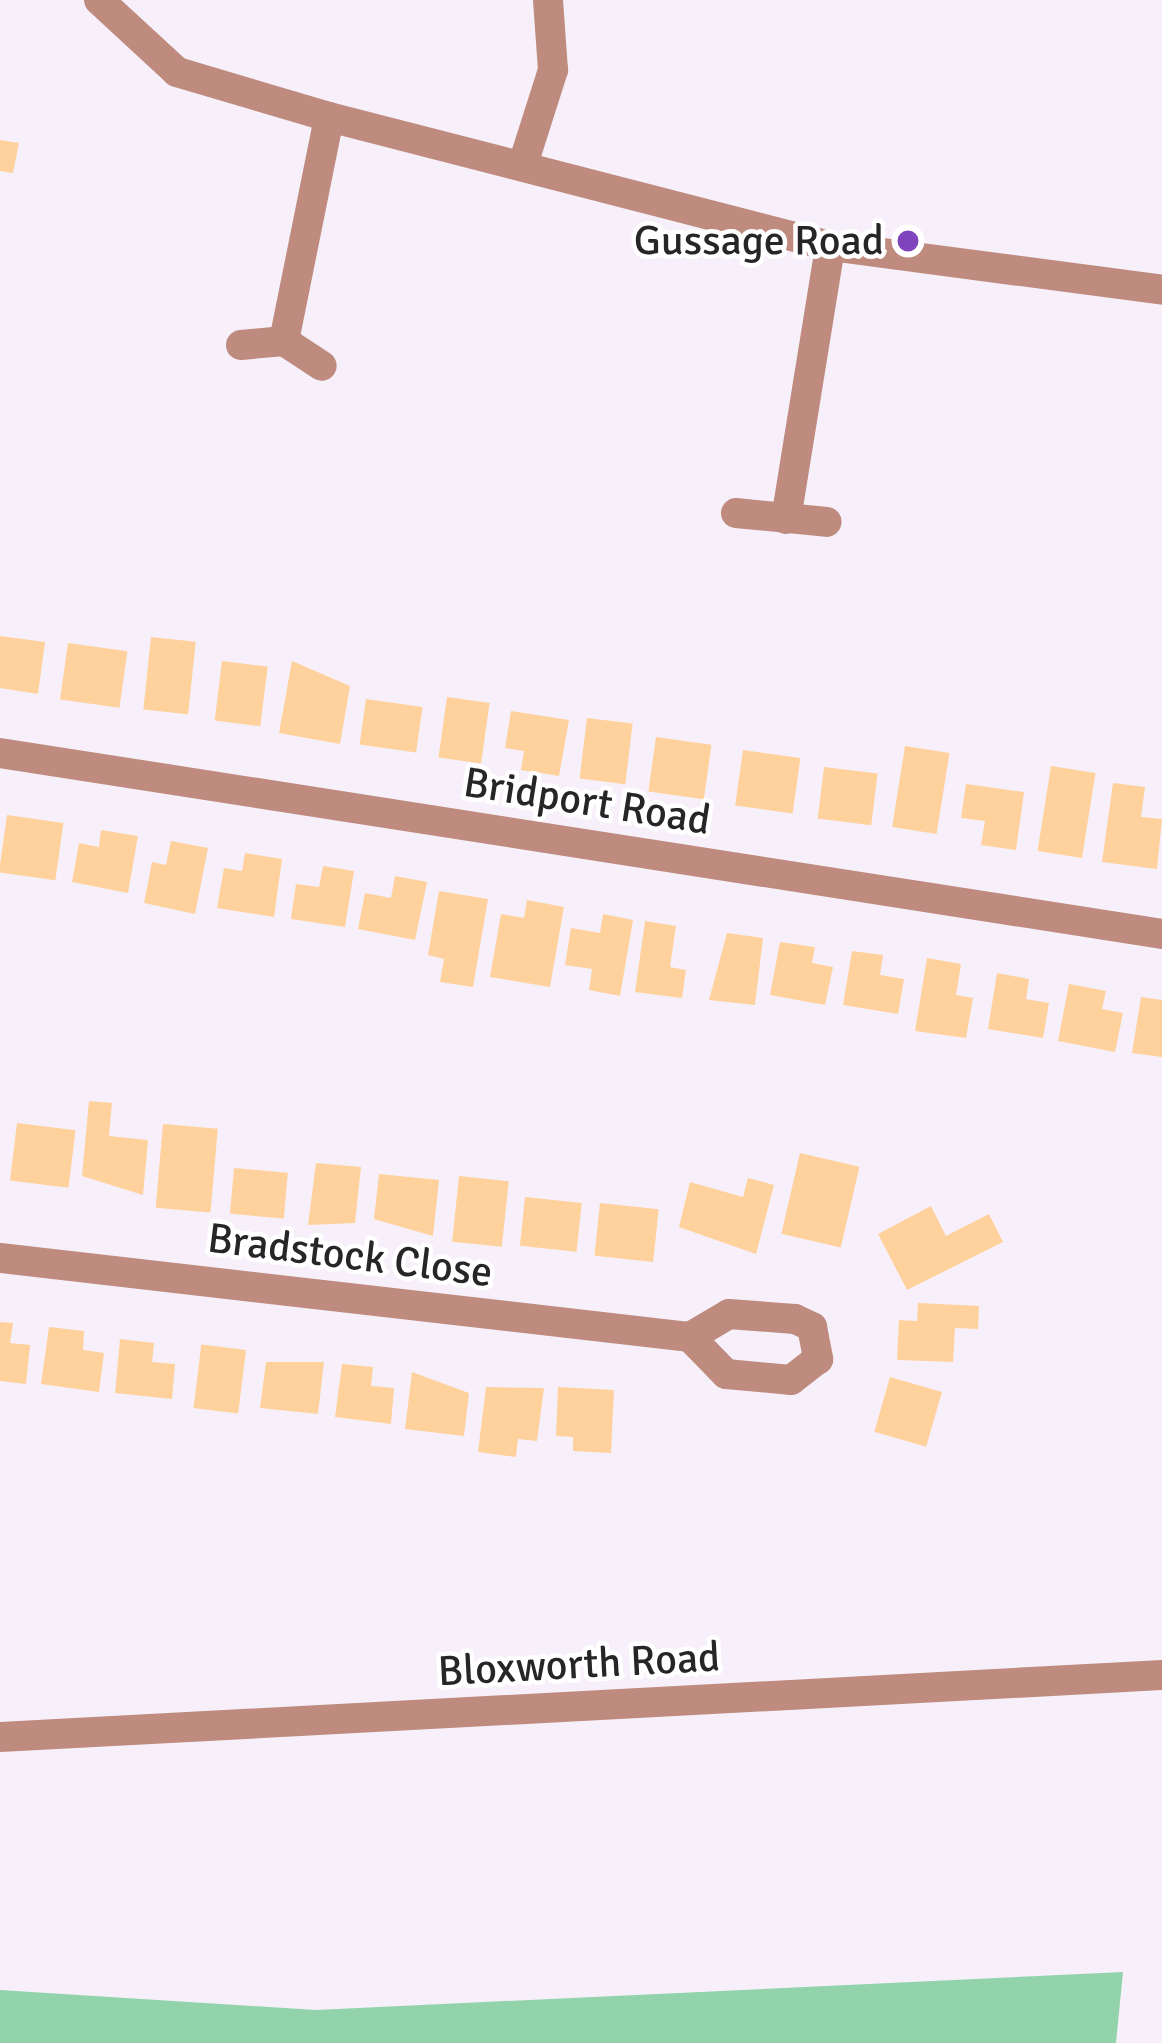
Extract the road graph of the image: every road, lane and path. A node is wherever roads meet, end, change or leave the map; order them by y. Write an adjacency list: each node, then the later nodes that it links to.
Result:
1 (99, 0): 3 (street)
2 (548, 0): 4 (street)
3 (329, 117): 4 (street); 7 (street)
4 (524, 160): 5 (street)
5 (830, 245): 6 (street); 11 (street)
6 (1162, 290)
7 (284, 341): 8 (street); 9 (street)
8 (241, 345)
9 (322, 366)
10 (736, 513): 11 (street)
11 (785, 519): 12 (street)
12 (827, 522)
13 (0, 753): 14 (street, Bridport Road)
14 (1162, 934)
15 (0, 1258): 16 (street, Bradstock Close)
16 (689, 1337)
17 (1162, 1675): 18 (street, Bloxworth Road)
18 (0, 1737)

